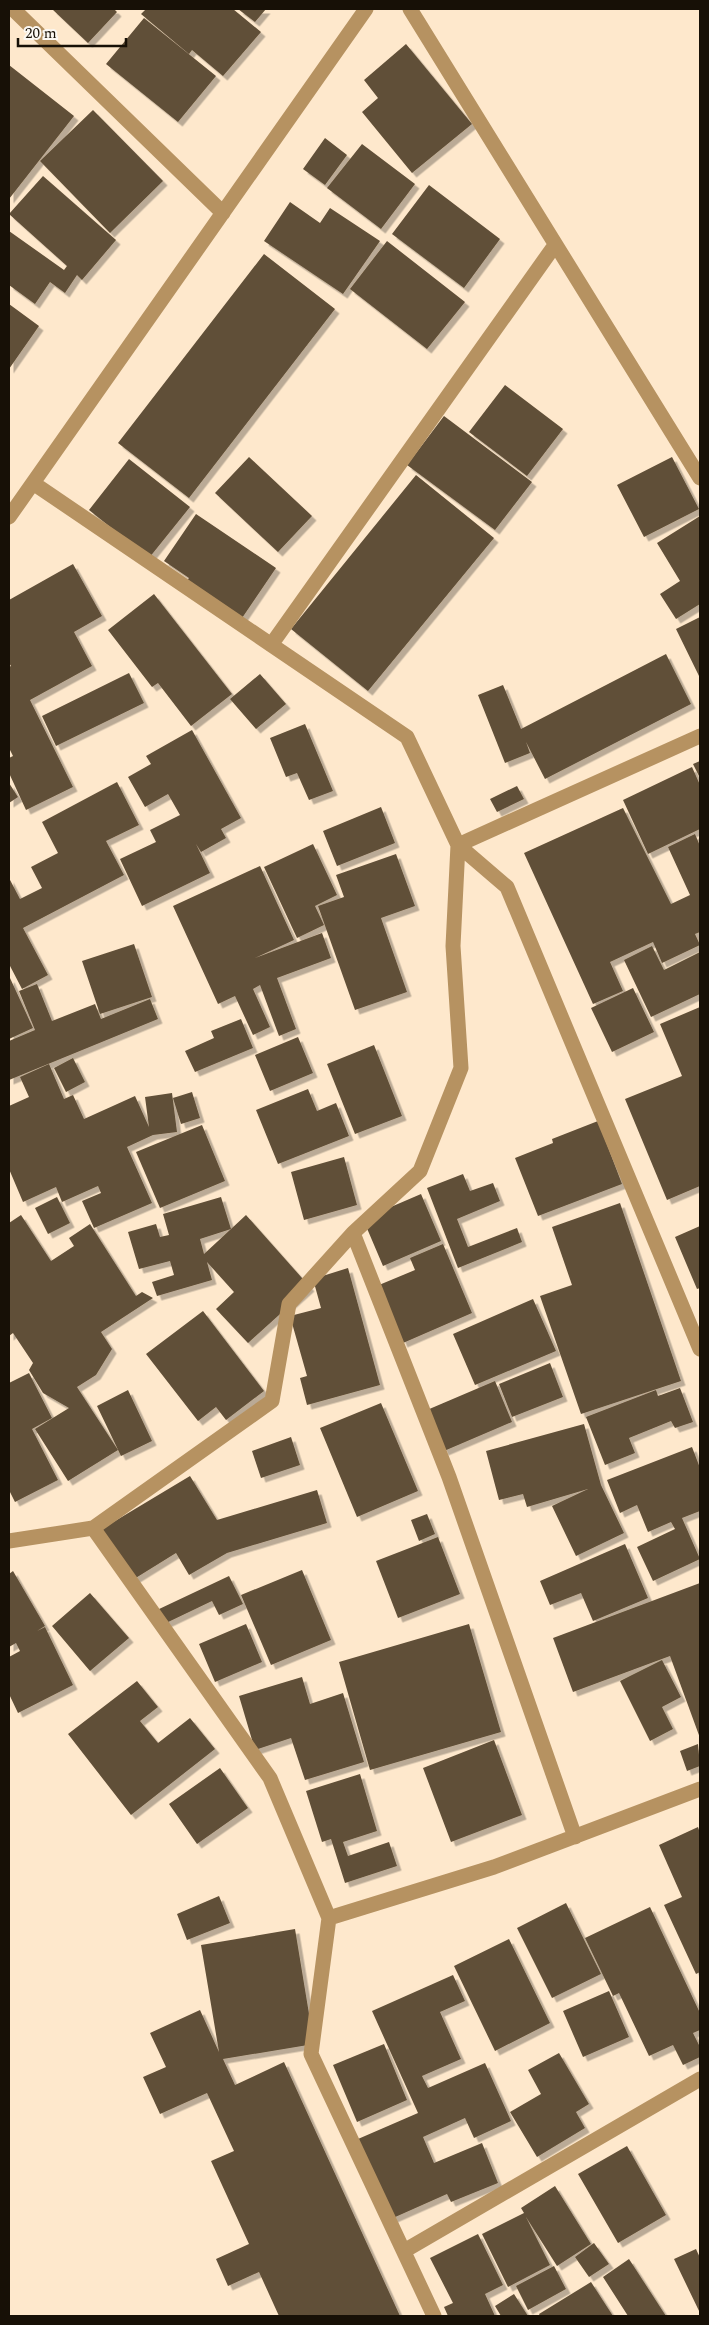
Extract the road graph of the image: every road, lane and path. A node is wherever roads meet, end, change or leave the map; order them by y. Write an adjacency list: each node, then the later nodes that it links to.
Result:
1 (12, 9): 4 (street)
2 (366, 9): 4 (street)
3 (410, 9): 5 (street)
4 (223, 213): 7 (street)
5 (556, 245): 6 (street); 9 (street)
6 (700, 478)
7 (33, 483): 8 (street); 9 (street)
8 (9, 517)
9 (271, 645): 11 (street)
10 (700, 736): 11 (street)
11 (458, 845): 12 (street); 13 (street)
12 (353, 1233): 14 (street); 17 (street)
13 (700, 1349)
14 (93, 1528): 15 (street); 18 (street)
15 (9, 1541)
16 (700, 1789): 17 (street)
17 (575, 1836): 18 (street)
18 (329, 1918): 20 (street)
19 (700, 2079): 20 (street)
20 (404, 2251): 21 (street)
21 (434, 2316)

